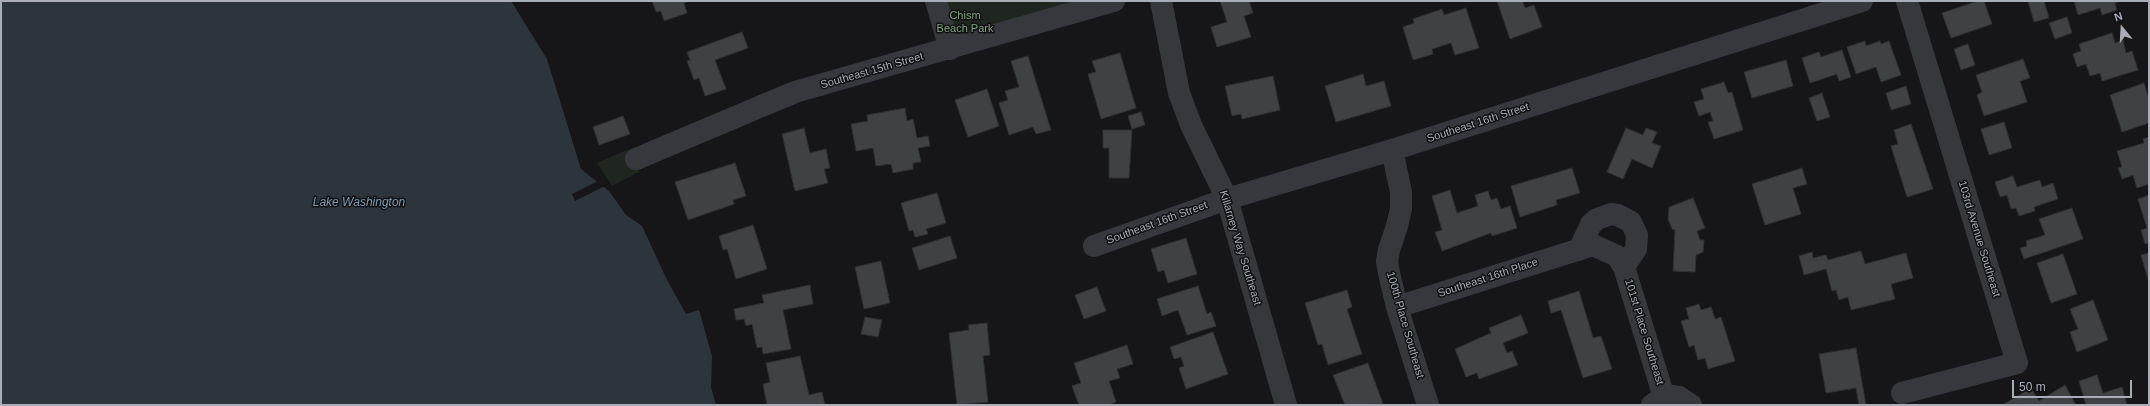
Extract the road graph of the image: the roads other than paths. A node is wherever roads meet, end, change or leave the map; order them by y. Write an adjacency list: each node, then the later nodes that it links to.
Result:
1 (936, 1): 6 (street)
2 (1114, 1): 6 (street, Southeast 15th Street)
3 (1161, 1): 9 (street, Killarney Way Southeast)
4 (1862, 1): 7 (street, Southeast 16th Street)
5 (1907, 1): 15 (street, 103rd Avenue Southeast)
6 (950, 49): 8 (street, Southeast 15th Street)
7 (1392, 150): 9 (street, Southeast 16th Street); 14 (street, 100th Place Southeast)
8 (636, 159)
9 (1227, 199): 10 (street, Southeast 16th Street); 17 (street, Killarney Way Southeast)
10 (1094, 246)
11 (1579, 250): 12 (street, Southeast 16th Place); 13 (street, 101st Place Southeast); 14 (street, Southeast 16th Place)
12 (1606, 250): 13 (street, 101st Place Southeast)
13 (1624, 267): 16 (street, 101st Place Southeast)
14 (1397, 307): 18 (street, 100th Place Southeast)
15 (1902, 393)
16 (1658, 401): 19 (street, 101st Place Southeast)
17 (1286, 405)
18 (1428, 405)
19 (1691, 405)

